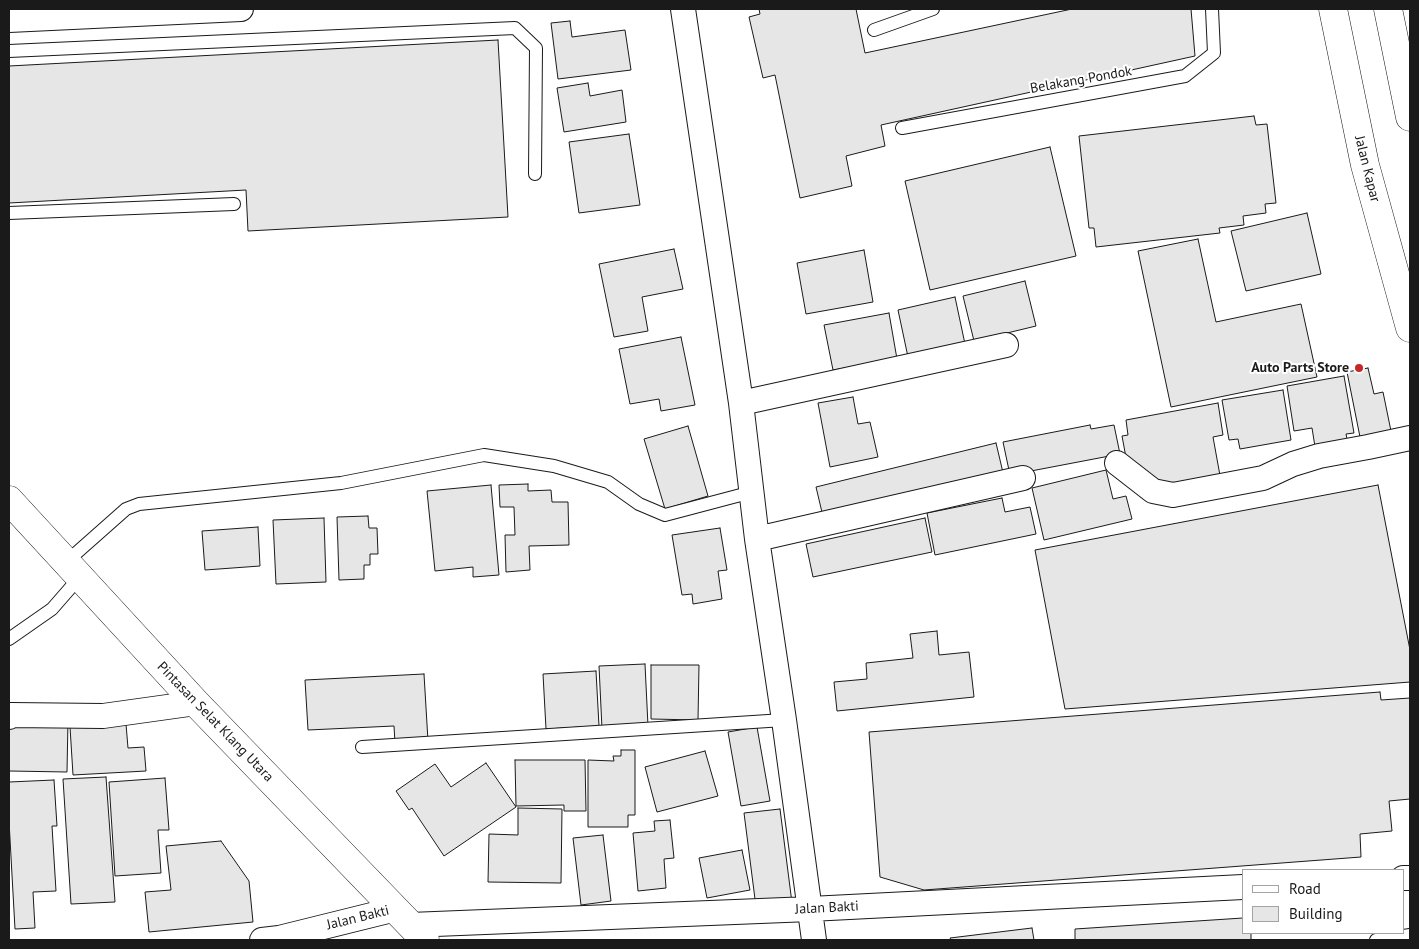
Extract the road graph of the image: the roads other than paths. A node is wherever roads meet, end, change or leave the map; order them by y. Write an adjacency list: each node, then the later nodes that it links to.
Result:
1 (241, 9): 7 (street)
2 (684, 9): 17 (street)
3 (933, 9): 8 (lane)
4 (1212, 9): 11 (lane, Belakang Pondok)
5 (1333, 9): 15 (highway, Jalan Kapar)
6 (1388, 9): 10 (highway)
7 (9, 20)
8 (874, 30)
9 (9, 51): 12 (lane)
10 (1410, 116)
11 (902, 128)
12 (535, 174)
13 (234, 204): 14 (lane)
14 (9, 213)
15 (1410, 328)
16 (1006, 345): 17 (street)
17 (741, 404): 21 (street)
18 (1410, 438): 19 (street)
19 (1116, 463)
20 (1023, 478): 23 (street)
21 (752, 492): 23 (street); 24 (lane)
22 (9, 500): 24 (highway, Pintasan Selat Klang Utara)
23 (757, 539): 28 (street)
24 (72, 571): 25 (lane); 26 (highway, Pintasan Selat Klang Utara)
25 (9, 640)
26 (196, 703): 27 (street); 32 (highway, Pintasan Selat Klang Utara)
27 (9, 717)
28 (784, 720): 29 (lane); 31 (street)
29 (362, 747)
30 (1242, 887): 31 (street, Jalan Bakti)
31 (810, 909): 32 (street, Jalan Bakti); 35 (street)
32 (410, 925): 34 (street, Jalan Bakti)
33 (1410, 935): 36 (lane)
34 (273, 939)
35 (814, 940)
36 (1376, 940)

